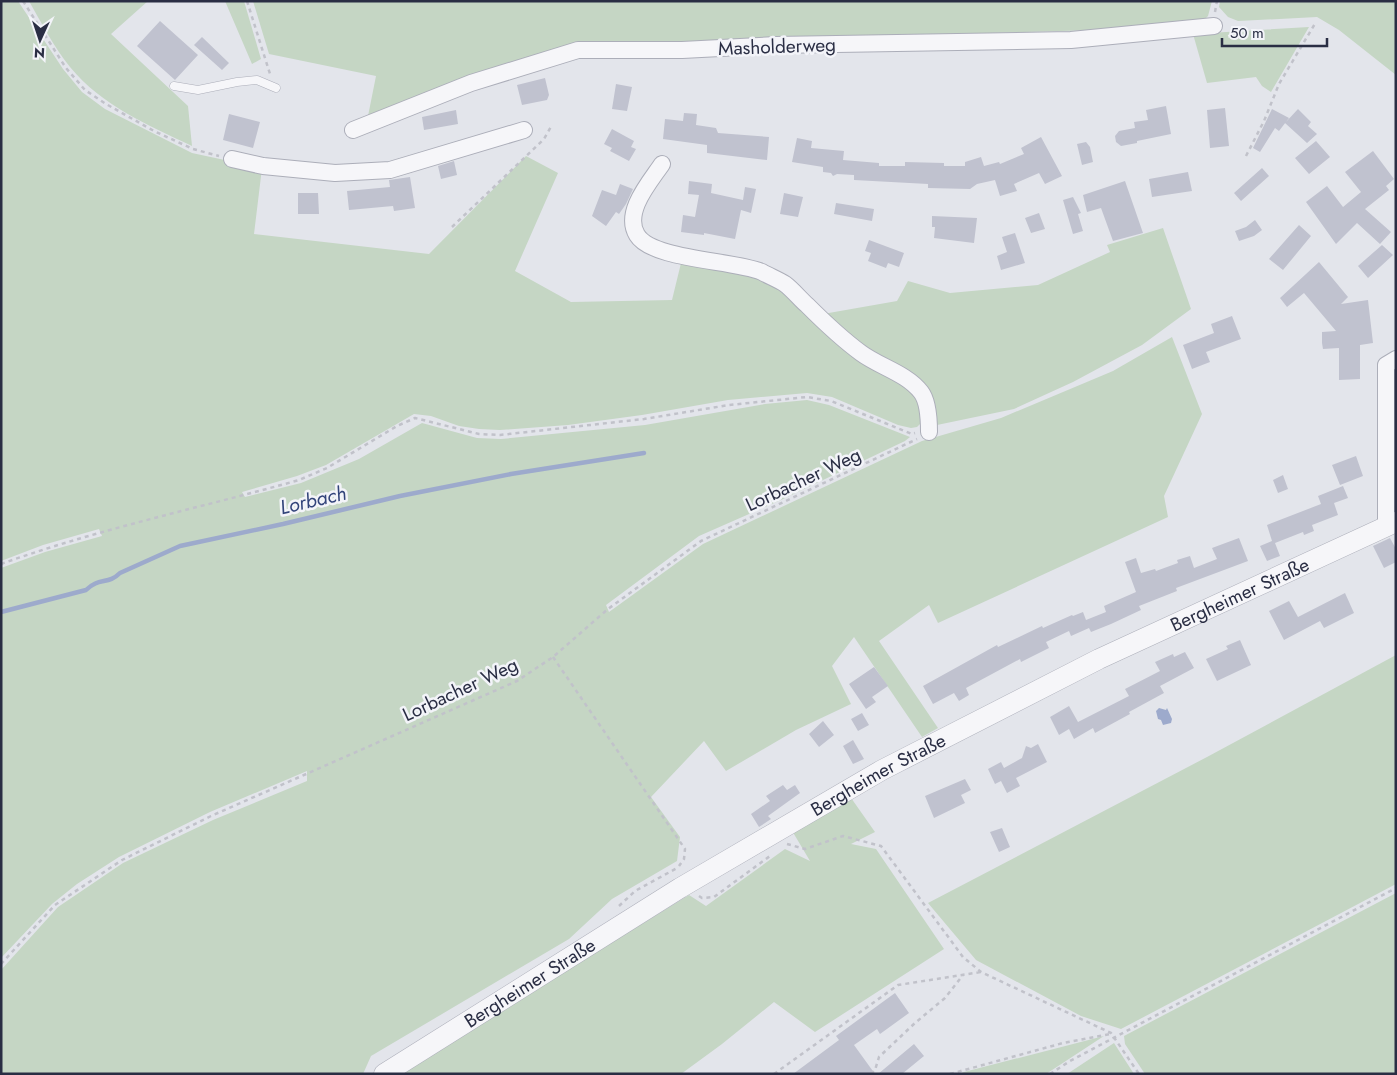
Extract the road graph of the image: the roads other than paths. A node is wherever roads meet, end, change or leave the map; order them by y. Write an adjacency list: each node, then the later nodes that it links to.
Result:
1 (1214, 26): 4 (street, Masholderweg)
2 (174, 86): 3 (lane)
3 (276, 88)
4 (353, 130)
5 (524, 130): 6 (street)
6 (232, 159)
7 (662, 164): 9 (street)
8 (1391, 362): 10 (street)
9 (929, 432)
10 (1391, 513): 11 (street, Bergheimer Straße)
11 (384, 1074)

